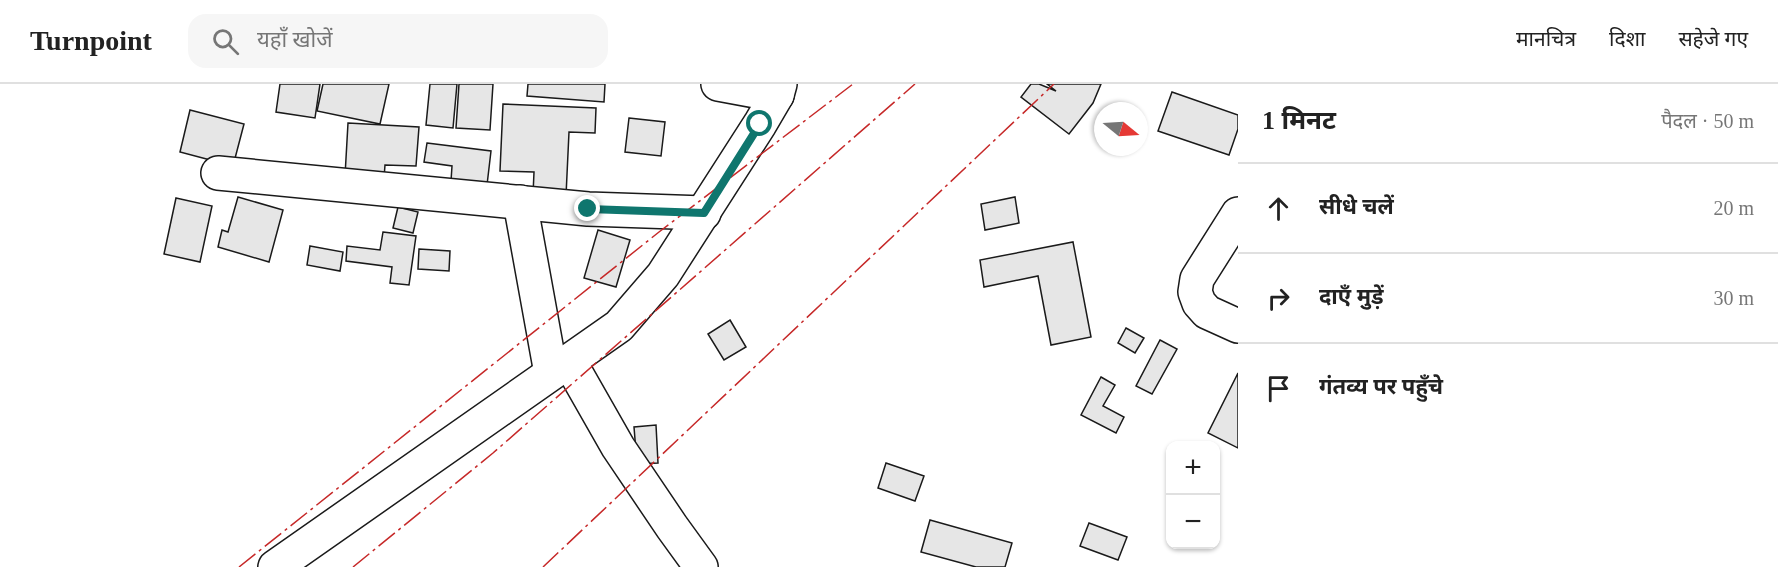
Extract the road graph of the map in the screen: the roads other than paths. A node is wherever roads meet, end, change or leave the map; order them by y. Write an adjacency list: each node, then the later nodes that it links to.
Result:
1 (718, 84): 2 (street)
2 (778, 90): 5 (street)
3 (218, 173): 4 (street)
4 (520, 202): 5 (street); 8 (street)
5 (704, 213): 8 (street)
6 (1238, 214): 7 (street)
7 (1238, 326)
8 (560, 367): 9 (street); 10 (street)
9 (275, 567)
10 (701, 567)

